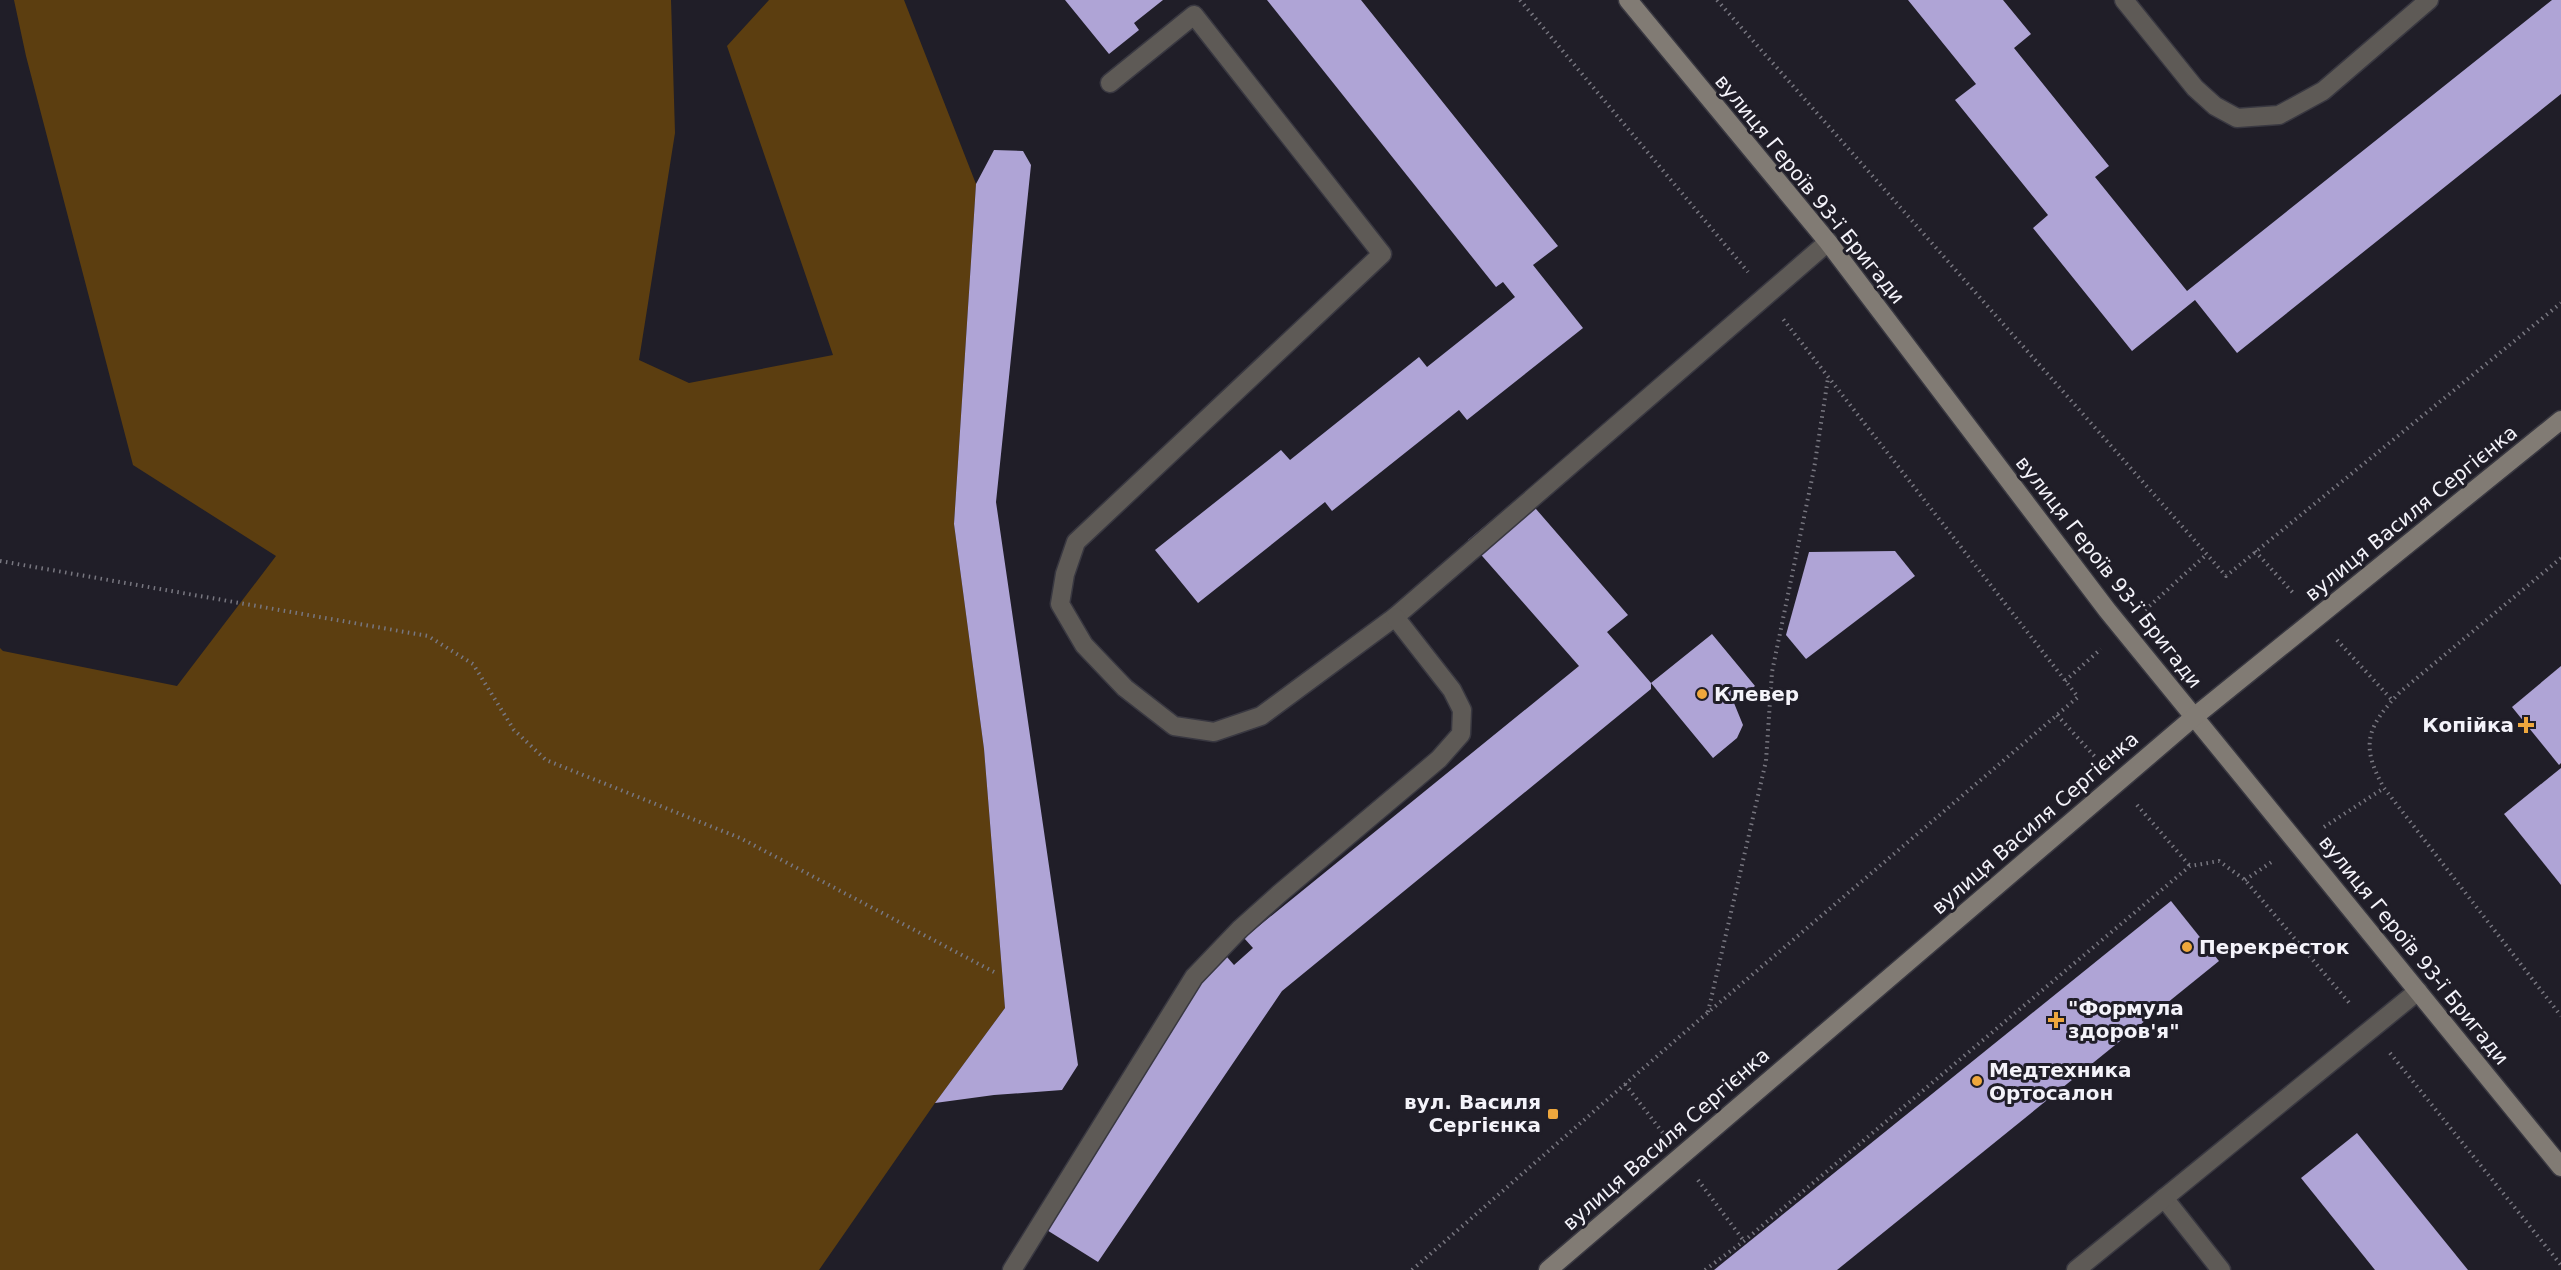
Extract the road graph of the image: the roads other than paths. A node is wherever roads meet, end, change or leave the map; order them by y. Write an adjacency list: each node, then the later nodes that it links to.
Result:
1 (1628, 0): 5 (street, вулиця Героїв 93-ї Бригади)
2 (2124, 0): 3 (lane)
3 (2429, 0)
4 (1110, 83): 7 (lane)
5 (1828, 242): 7 (lane); 8 (street, вулиця Героїв 93-ї Бригади)
6 (2561, 420): 8 (street, вулиця Василя Сергієнка)
7 (1395, 617): 13 (lane)
8 (2194, 717): 9 (street, вулиця Героїв 93-ї Бригади); 12 (street, вулиця Василя Сергієнка)
9 (2418, 992): 10 (street, вулиця Героїв 93-ї Бригади); 11 (lane)
10 (2561, 1167)
11 (2164, 1198): 14 (lane); 15 (lane)
12 (1558, 1267)
13 (1012, 1270)
14 (2076, 1270)
15 (2221, 1270)

